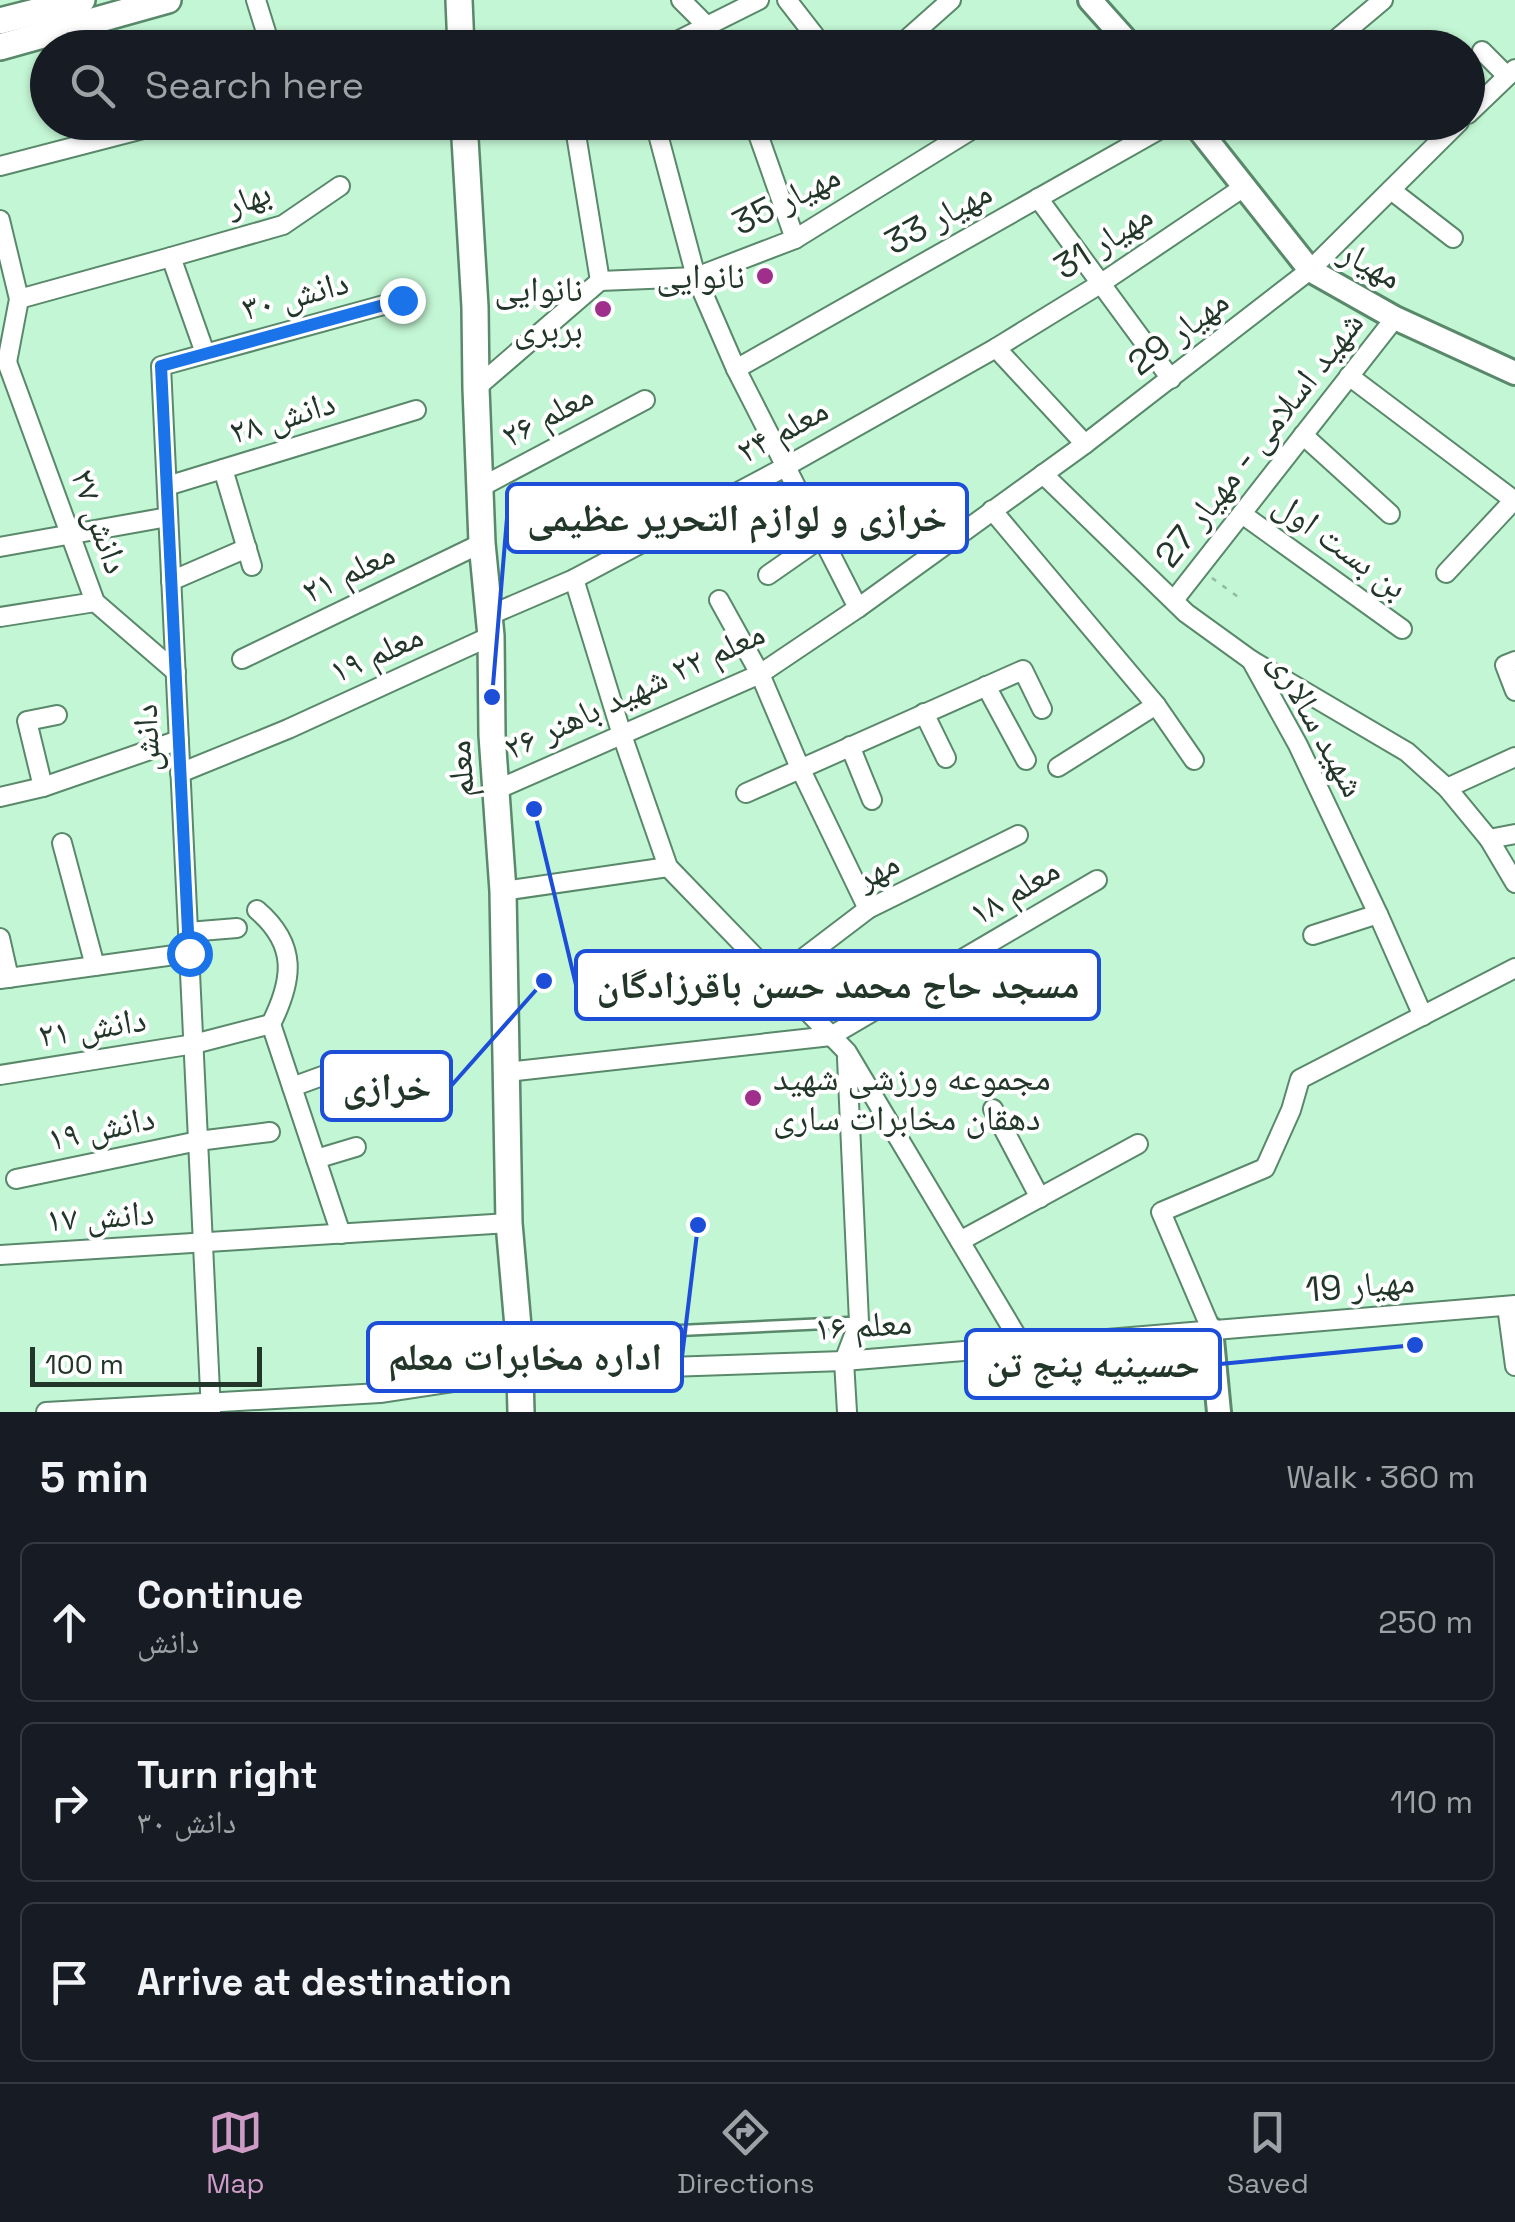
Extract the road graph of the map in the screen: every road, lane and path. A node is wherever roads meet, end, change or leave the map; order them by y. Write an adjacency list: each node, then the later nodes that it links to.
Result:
1 (82, 0): 11 (main road)
2 (168, 0): 13 (main road)
3 (256, 0): 14 (street)
4 (459, 0): 15 (main road)
5 (681, 0): 12 (street)
6 (758, 0): 12 (street)
7 (787, 0): 17 (street)
8 (952, 0): 18 (street)
9 (1090, 0): 19 (street)
10 (1383, 0): 20 (street)
11 (0, 21)
12 (707, 26): 16 (street)
13 (63, 30)
14 (265, 30)
15 (460, 30)
16 (699, 30)
17 (811, 30)
18 (918, 30)
19 (1111, 30)
20 (1348, 30)
21 (30, 39): 22 (main road)
22 (0, 48)
23 (1485, 53): 24 (street)
24 (1511, 72): 25 (street)
25 (1485, 97)
26 (100, 140): 35 (street)
27 (465, 140): 58 (main road, معلم)
28 (577, 140): 46 (street)
29 (660, 140): 45 (street)
30 (760, 140): 42 (street)
31 (955, 140): 42 (street, مهیار 35)
32 (1141, 140): 39 (street, مهیار 33)
33 (1207, 140): 37 (street, مهیار)
34 (1430, 140): 38 (street, مهیار 29)
35 (0, 166)
36 (340, 186): 43 (street, بهار)
37 (1244, 187): 44 (street, مهیار); 47 (street, مهیار 31)
38 (1391, 190): 41 (street); 44 (street, مهیار 29)
39 (1038, 198): 47 (street); 54 (street, مهیار 33)
40 (0, 220): 48 (street)
41 (1453, 238)
42 (795, 239): 45 (street, مهیار 35)
43 (171, 257): 48 (street); 52 (street)
44 (1310, 270): 50 (street, مهیار); 57 (street, مهیار 29)
45 (696, 277): 46 (street, مهیار 35); 54 (street)
46 (600, 282): 58 (street)
47 (1100, 284): 51 (street, مهیار 31); 57 (street)
48 (19, 299): 53 (street)
49 (402, 300): 52 (street, دانش ۳۰)
50 (1394, 318): 55 (street, مهیار); 56 (street, شهید اسلامی - مهیار 27)
51 (996, 348): 62 (street); 63 (street, معلم ۲۴)
52 (205, 353): 66 (street, دانش)
53 (4, 362): 73 (street, دانش ۲۷)
54 (736, 369): 63 (street)
55 (1515, 372)
56 (1349, 376): 61 (street, شهید اسلامی - مهیار 27); 68 (street)
57 (1171, 379): 62 (street, مهیار 29)
58 (476, 388): 67 (main road, معلم)
59 (644, 400): 67 (street, معلم ۲۶)
60 (416, 410): 64 (street, دانش ۲۸)
61 (1303, 435): 70 (street, شهید اسلامی - مهیار 27); 71 (street)
62 (1085, 444): 65 (street, مهیار 29)
63 (785, 467): 74 (street); 80 (street, معلم ۲۴)
64 (223, 469): 66 (street, دانش ۲۸); 81 (street)
65 (1043, 474): 69 (street, معلم ۲۲ شهید باهنر ۲۶); 83 (street, شهید سالاری)
66 (167, 486): 72 (street, دانش)
67 (480, 488): 75 (main road, معلم)
68 (1514, 500): 78 (street)
69 (992, 510): 86 (street, معلم ۲۲ شهید باهنر ۲۶); 97 (street)
70 (1242, 514): 77 (street, شهید اسلامی - مهیار 27); 89 (street, بن بست اول)
71 (1390, 514)
72 (168, 517): 73 (street); 81 (street, دانش)
73 (71, 535): 76 (street); 85 (street, دانش ۲۷)
74 (822, 538): 79 (street); 86 (street)
75 (482, 543): 88 (main road, معلم); 90 (street, معلم ۲۱)
76 (0, 548)
77 (1199, 569): 83 (street, شهید اسلامی - مهیار 27); 84 (path)
78 (1446, 573)
79 (768, 576)
80 (574, 579): 88 (street, معلم ۲۴); 101 (street)
81 (171, 580): 93 (street, دانش)
82 (719, 600): 94 (street)
83 (1174, 600): 91 (street, شهید سالاری)
84 (1241, 600)
85 (95, 602): 87 (street); 93 (street, دانش ۲۷)
86 (858, 608): 94 (street, معلم ۲۲ شهید باهنر ۲۶)
87 (0, 616)
88 (490, 626): 110 (street, معلم ۱۹); 113 (main road, معلم)
89 (1402, 629)
90 (242, 659)
91 (1251, 660): 112 (street); 127 (street, شهید سالاری)
92 (1515, 661): 96 (street)
93 (176, 672): 102 (street, دانش)
94 (760, 674): 101 (street, معلم ۲۲ شهید باهنر ۲۶); 109 (street)
95 (986, 686): 98 (street); 99 (street); 106 (street)
96 (1515, 691)
97 (1156, 705): 107 (street); 108 (street)
98 (1042, 708)
99 (924, 713): 103 (street); 105 (street)
100 (56, 715): 111 (street)
101 (622, 735): 113 (street, معلم ۲۲ شهید باهنر ۲۶); 121 (street)
102 (179, 740): 110 (street, دانش); 111 (street)
103 (850, 746): 109 (street); 116 (street)
104 (1515, 757): 112 (street)
105 (946, 758)
106 (1026, 760)
107 (1194, 760)
108 (1058, 767)
109 (800, 768): 114 (street); 125 (street)
110 (180, 774): 129 (street, دانش)
111 (44, 787): 115 (street)
112 (1447, 788): 119 (street)
113 (496, 790): 124 (main road, معلم)
114 (746, 793)
115 (0, 797)
116 (872, 800)
117 (1515, 834): 119 (street)
118 (1018, 836): 125 (street, مهر)
119 (1490, 839): 123 (street)
120 (62, 843): 133 (street)
121 (668, 867): 124 (street); 136 (street)
122 (1097, 880): 139 (street, معلم ۱۸)
123 (1515, 883)
124 (503, 891): 143 (main road, معلم)
125 (868, 909): 136 (street, مهر)
126 (257, 910): 138 (street)
127 (1378, 914): 130 (street); 137 (street, شهید سالاری)
128 (237, 928): 129 (street)
129 (188, 932): 132 (street, دانش)
130 (1313, 935)
131 (0, 938): 135 (street)
132 (189, 953): 133 (street); 140 (street, دانش)
133 (95, 966): 135 (street)
134 (1515, 968): 137 (street)
135 (4, 978)
136 (776, 979): 139 (street)
137 (1423, 1016): 161 (street)
138 (270, 1024): 140 (street, دانش ٢١); 145 (street)
139 (832, 1036): 141 (street); 143 (street, معلم ۱۸)
140 (194, 1044): 144 (street, دانش ٢١); 148 (street, دانش)
141 (846, 1052): 156 (street); 160 (street)
142 (336, 1071): 145 (street)
143 (507, 1072): 154 (main road, معلم)
144 (0, 1075)
145 (292, 1087): 151 (street)
146 (993, 1108): 153 (street)
147 (270, 1132): 148 (street, دانش ١٩)
148 (198, 1141): 152 (street, دانش ١٩); 157 (street, دانش)
149 (1138, 1144): 153 (street)
150 (356, 1147): 151 (street)
151 (316, 1159): 155 (street)
152 (16, 1179)
153 (1040, 1198): 156 (street)
154 (509, 1223): 155 (street, دانش ۱۷); 162 (main road, معلم)
155 (340, 1234): 157 (street, دانش ۱۷)
156 (960, 1241): 163 (street)
157 (203, 1242): 158 (street, دانش ۱۷); 167 (street, دانش)
158 (0, 1255)
159 (1511, 1305): 161 (street, مهیار 19); 165 (street)
160 (860, 1322): 162 (lane); 164 (street)
161 (1210, 1330): 163 (street, معلم ۱۶); 171 (street)
162 (519, 1338): 166 (main road, معلم)
163 (1022, 1345): 164 (street, معلم ۱۶)
164 (844, 1360): 166 (street, معلم ۱۶); 170 (street)
165 (1515, 1366)
166 (520, 1372): 167 (street, معلم ۱۶); 169 (main road, معلم)
167 (211, 1407): 168 (street, معلم ۱۶)
168 (46, 1412)
169 (521, 1412)
170 (847, 1412)
171 (1219, 1412)

